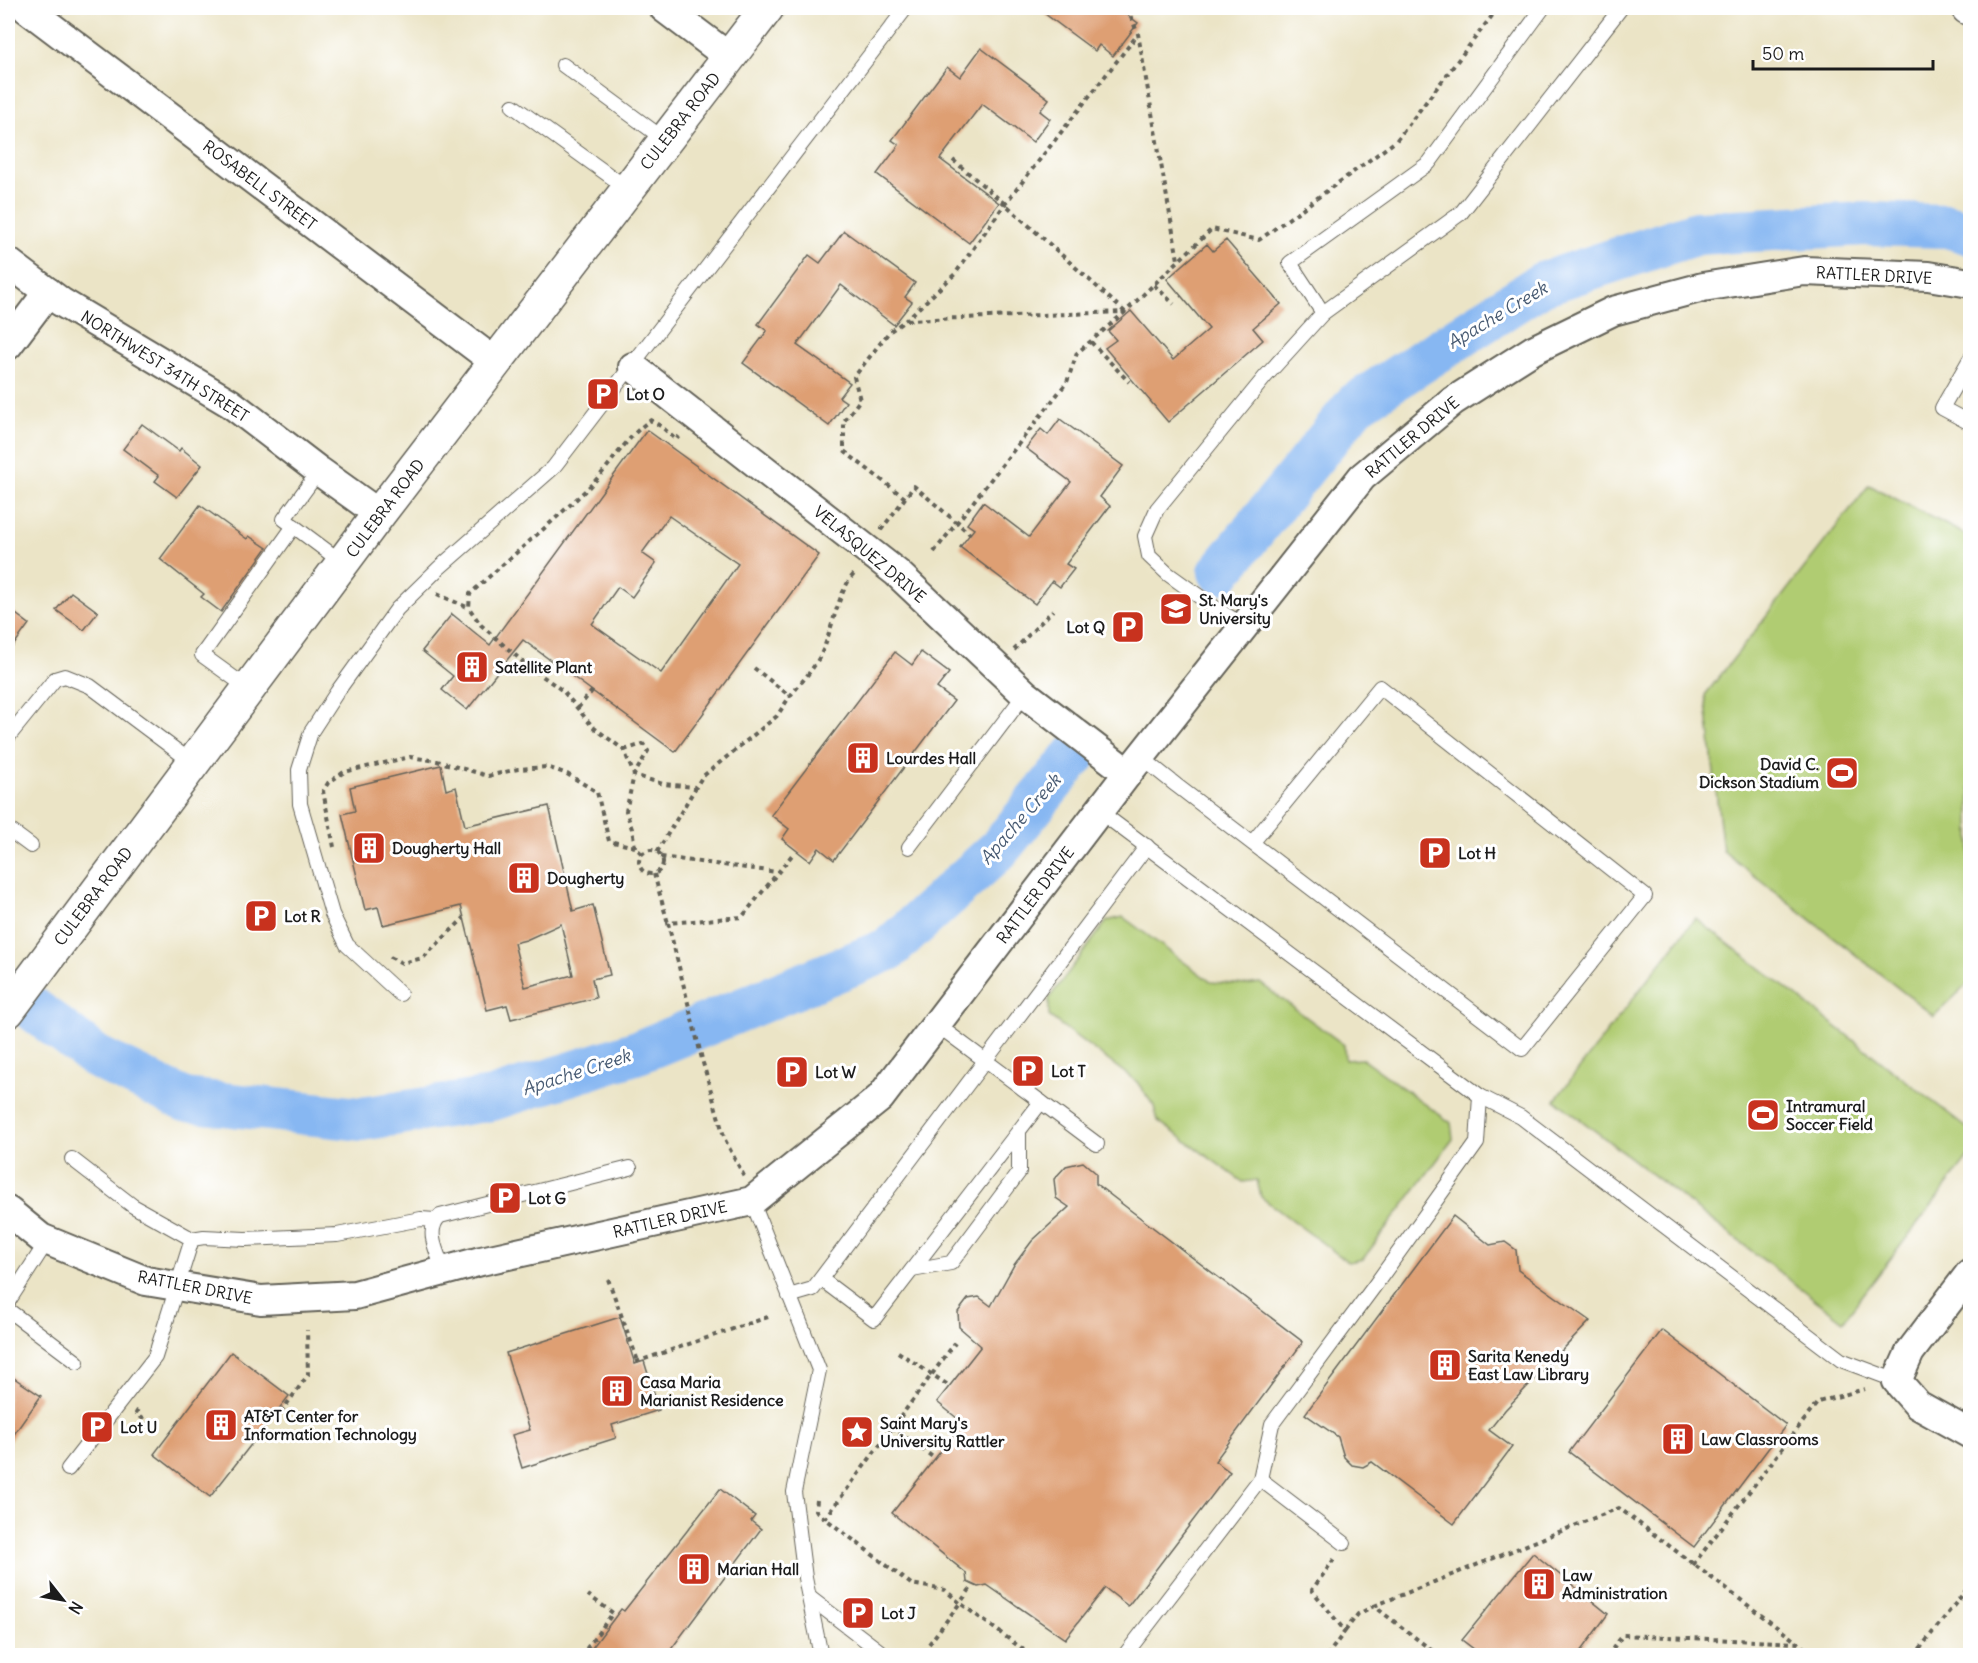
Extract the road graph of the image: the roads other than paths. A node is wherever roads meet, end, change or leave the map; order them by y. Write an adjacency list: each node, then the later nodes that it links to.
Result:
1 (26, 8): 18 (street, ROSABELL STREET)
2 (664, 8): 7 (street)
3 (767, 8): 7 (main road, CULEBRA ROAD)
4 (906, 8): 19 (lane)
5 (1543, 8): 15 (lane)
6 (1621, 8): 15 (lane)
7 (729, 57): 10 (main road, CULEBRA ROAD)
8 (563, 65): 10 (lane)
9 (513, 106): 11 (lane)
10 (665, 140): 11 (main road, CULEBRA ROAD)
11 (628, 189): 18 (main road, CULEBRA ROAD)
12 (8, 262): 14 (street, NORTHWEST 34TH STREET)
13 (1971, 283): 25 (street, RATTLER DRIVE)
14 (48, 292): 16 (street); 21 (street, NORTHWEST 34TH STREET)
15 (1323, 313): 25 (lane)
16 (8, 345)
17 (1971, 359): 20 (lane)
18 (495, 362): 22 (main road, CULEBRA ROAD)
19 (633, 367): 27 (street, VELASQUEZ DRIVE); 37 (lane)
20 (1971, 423)
21 (319, 471): 22 (street, NORTHWEST 34TH STREET); 23 (lane)
22 (379, 514): 24 (main road, CULEBRA ROAD)
23 (294, 526): 24 (lane); 26 (lane)
24 (343, 563): 26 (main road, CULEBRA ROAD)
25 (1245, 626): 30 (street, RATTLER DRIVE)
26 (249, 689): 29 (main road, CULEBRA ROAD)
27 (1025, 694): 30 (street, VELASQUEZ DRIVE); 36 (lane)
28 (8, 737): 29 (lane)
29 (193, 763): 38 (main road, CULEBRA ROAD)
30 (1135, 765): 31 (street, RATTLER DRIVE); 33 (lane)
31 (1099, 811): 35 (lane); 39 (street, RATTLER DRIVE)
32 (8, 829): 34 (lane)
33 (1252, 843): 33 (lane)
34 (31, 846)
35 (1147, 846): 40 (lane); 41 (lane)
36 (909, 848)
37 (400, 994)
38 (8, 1011)
39 (936, 1024): 40 (lane); 47 (street, RATTLER DRIVE)
40 (985, 1060): 42 (lane); 55 (lane)
41 (1480, 1096): 61 (lane); 64 (lane)
42 (1041, 1102): 43 (lane); 44 (lane)
43 (1019, 1131): 52 (lane); 52 (lane)
44 (1097, 1144)
45 (72, 1159): 50 (lane)
46 (630, 1168): 49 (lane)
47 (758, 1197): 53 (street, RATTLER DRIVE); 57 (lane)
48 (8, 1211): 51 (street, RATTLER DRIVE)
49 (435, 1220): 50 (lane); 53 (lane)
50 (192, 1239): 56 (lane)
51 (48, 1240): 56 (street, RATTLER DRIVE); 58 (lane)
52 (912, 1270): 55 (lane)
53 (444, 1271): 56 (street, RATTLER DRIVE)
54 (1971, 1273): 61 (street)
55 (820, 1279): 57 (lane)
56 (176, 1286): 63 (lane)
57 (789, 1296): 66 (lane)
58 (8, 1302)
59 (8, 1310): 60 (lane)
60 (78, 1362)
61 (1886, 1384): 62 (street)
62 (1971, 1434)
63 (68, 1469)
64 (1260, 1479): 65 (lane); 69 (lane)
65 (1344, 1543)
66 (809, 1598): 67 (lane); 68 (lane)
67 (821, 1656)
68 (886, 1656)
69 (1124, 1656)

